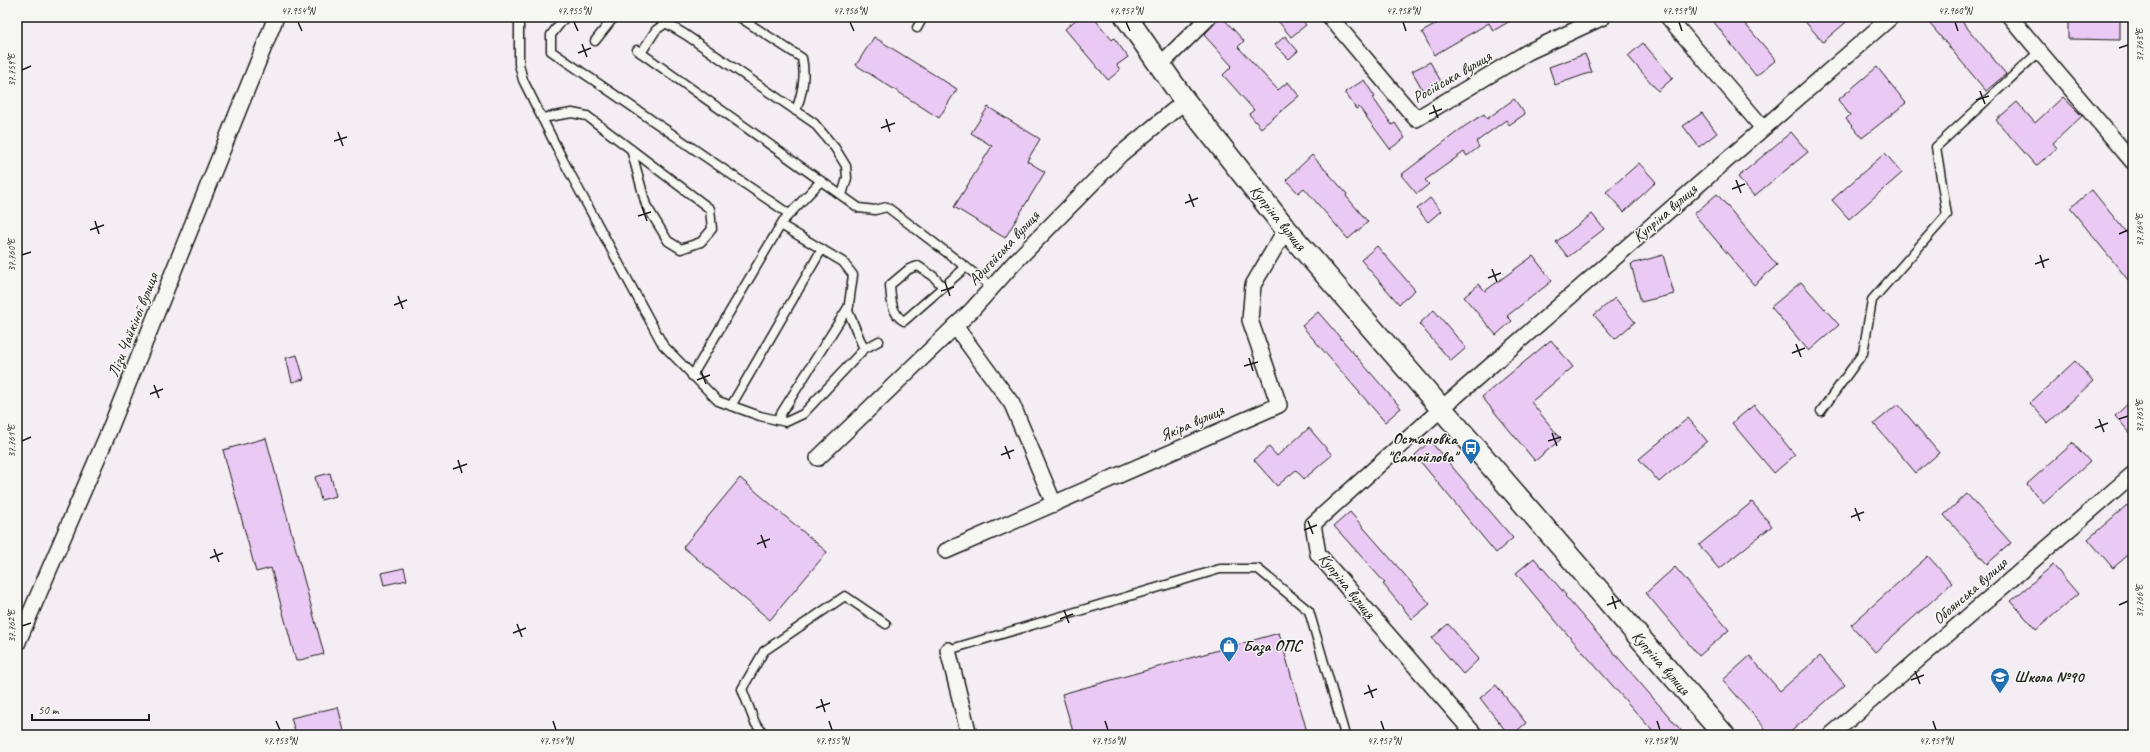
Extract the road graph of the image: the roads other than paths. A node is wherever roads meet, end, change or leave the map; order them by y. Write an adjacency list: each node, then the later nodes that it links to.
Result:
1 (276, 17): 47 (street, Лізи Чайкіної вулиця)
2 (519, 17): 20 (lane)
3 (565, 17): 26 (lane)
4 (614, 17): 15 (lane)
5 (739, 17): 19 (lane)
6 (923, 17): 14 (lane)
7 (1126, 17): 17 (main road, Купріна вулиця)
8 (1209, 17): 17 (street)
9 (1330, 17): 10 (street, Російська вулиця)
10 (1603, 17)
11 (1668, 17): 21 (street)
12 (1891, 17): 21 (street, Купріна вулиця)
13 (2010, 17): 16 (street)
14 (917, 28)
15 (596, 41)
16 (2040, 51): 23 (street); 40 (lane)
17 (1160, 65): 18 (main road, Купріна вулиця)
18 (1185, 101): 28 (main road, Купріна вулиця); 32 (street, Адигейська вулиця)
19 (796, 111): 24 (lane); 25 (lane)
20 (542, 118): 22 (lane); 37 (lane)
21 (1763, 128): 39 (street, Купріна вулиця)
22 (631, 149): 22 (lane)
23 (2133, 162)
24 (821, 181): 25 (lane); 26 (lane)
25 (842, 195): 30 (lane)
26 (789, 214): 27 (lane)
27 (781, 225): 29 (lane); 37 (lane)
28 (1286, 229): 39 (main road, Купріна вулиця); 44 (street, Якіра вулиця)
29 (822, 249): 33 (lane); 38 (lane)
30 (966, 267): 31 (lane); 32 (lane)
31 (943, 287): 31 (lane)
32 (992, 287): 34 (street, Адигейська вулиця)
33 (849, 306): 36 (lane); 41 (lane)
34 (955, 326): 42 (street, Адигейська вулиця); 44 (street)
35 (879, 341): 36 (lane)
36 (864, 349): 41 (lane)
37 (692, 376): 38 (lane)
38 (731, 406): 41 (lane)
39 (1441, 410): 52 (street, Купріна вулиця); 53 (main road, Купріна вулиця)
40 (1821, 411)
41 (778, 420)
42 (818, 458)
43 (2133, 474): 54 (street, Обоянська вулиця)
44 (1054, 504): 45 (street, Якіра вулиця)
45 (946, 551)
46 (886, 624): 49 (lane)
47 (17, 644)
48 (948, 650): 50 (street); 51 (lane)
49 (765, 735)
50 (969, 735)
51 (1345, 735)
52 (1475, 735)
53 (1724, 735)
54 (1831, 735)

